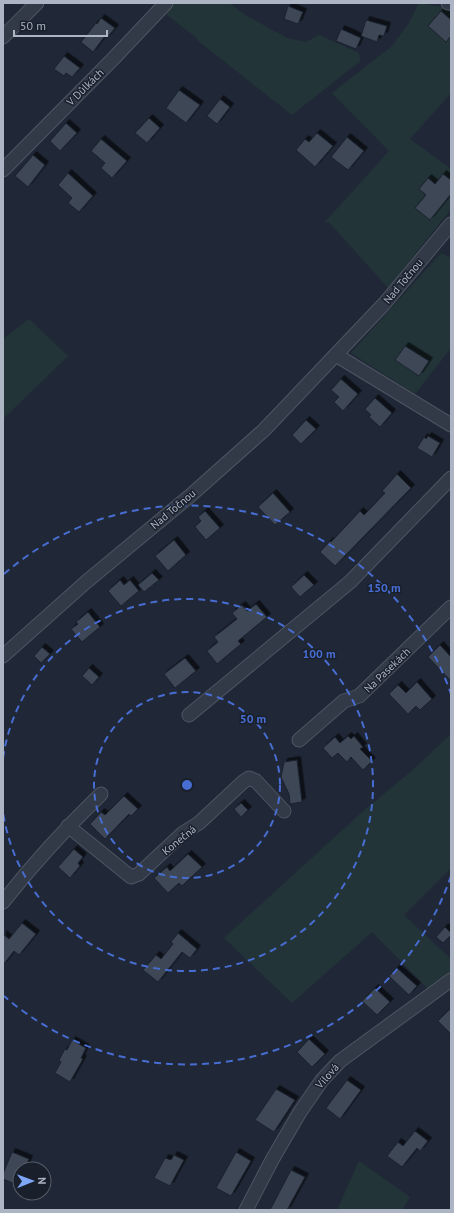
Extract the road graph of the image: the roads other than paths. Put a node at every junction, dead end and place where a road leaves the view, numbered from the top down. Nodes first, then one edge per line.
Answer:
1 (37, 3) edge
2 (166, 3) edge
3 (3, 37) edge
4 (3, 170) edge
5 (451, 224) edge
6 (336, 355) junction
7 (451, 425) edge
8 (451, 478) edge
9 (451, 608) edge
10 (3, 656) edge
11 (189, 715) dead end
12 (299, 740) dead end
13 (101, 794) dead end
14 (284, 811) dead end
15 (68, 826) junction
16 (3, 902) edge
17 (451, 980) edge
18 (246, 1210) edge

1 - 3 street
2 - 4 street, V Důlkách
5 - 6 street, Nad Točnou
6 - 7 street
6 - 10 street, Nad Točnou
8 - 11 street
9 - 12 street, Na Pasekách
13 - 15 street
14 - 15 street, Konečná
15 - 16 street
17 - 18 street, Vilová

